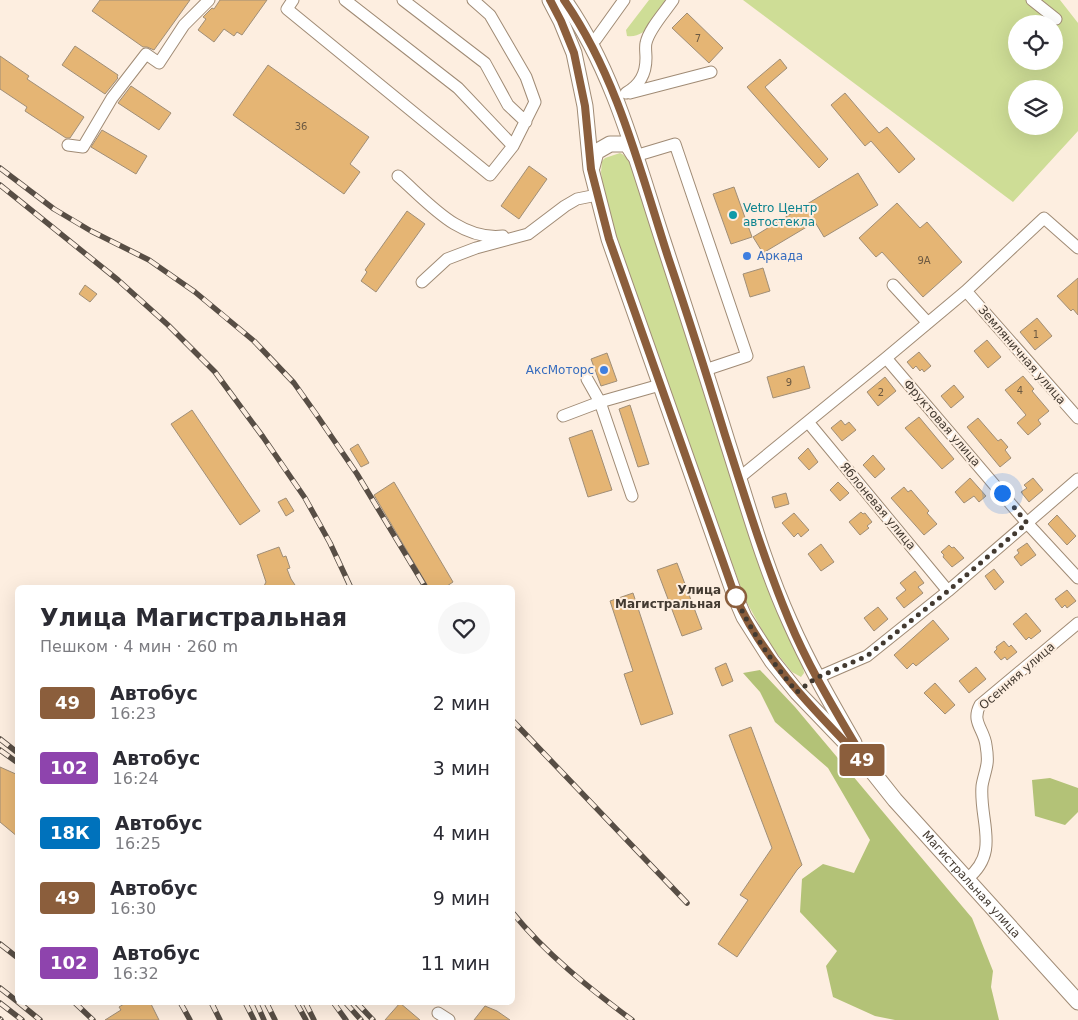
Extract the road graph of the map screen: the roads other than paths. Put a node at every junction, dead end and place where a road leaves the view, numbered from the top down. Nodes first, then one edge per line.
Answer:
1 (209, 0) edge
2 (293, 0) edge
3 (345, 0) edge
4 (403, 0) edge
5 (473, 0) edge
6 (550, 0) edge
7 (564, 0) edge
8 (624, 0) edge
9 (673, 0) edge
10 (1032, 0) edge
11 (1050, 15) edge
12 (590, 43) junction
13 (574, 53) junction
14 (711, 72) dead end
15 (621, 96) junction
16 (526, 122) junction
17 (68, 146) dead end
18 (513, 146) junction
19 (635, 156) junction
20 (591, 169) junction
21 (398, 176) dead end
22 (597, 195) junction
23 (528, 234) junction
24 (1078, 248) edge
25 (422, 282) dead end
26 (893, 285) dead end
27 (966, 291) junction
28 (928, 323) junction
29 (886, 358) junction
30 (705, 370) junction
31 (587, 379) dead end
32 (660, 385) junction
33 (600, 402) junction
34 (563, 416) dead end
35 (1078, 418) edge
36 (808, 422) junction
37 (739, 478) junction
38 (1078, 479) edge
39 (632, 496) dead end
40 (1027, 523) junction
41 (1078, 578) edge
42 (948, 591) junction
43 (1078, 623) edge
44 (816, 678) junction
45 (797, 692) junction
46 (868, 766) junction
47 (967, 880) junction
48 (1078, 1002) edge
49 (438, 1014) dead end
50 (449, 1020) edge

1 - 17 street
2 - 18 street
3 - 18 street
4 - 16 street
5 - 16 street
6 - 13 main road, Магистральная улица
7 - 12 main road, Магистральная улица
8 - 12 street
9 - 15 street
10 - 11 street
12 - 13 main road
12 - 15 main road, Магистральная улица
13 - 20 main road, Магистральная улица
14 - 15 street
15 - 19 main road, Магистральная улица
16 - 18 street
19 - 20 main road
19 - 30 main road, Магистральная улица
19 - 30 street
20 - 22 main road, Магистральная улица
21 - 23 street
22 - 23 street
22 - 32 main road, Магистральная улица
23 - 25 street
24 - 27 street
26 - 28 street
27 - 28 street
27 - 35 street, Земляничная улица
28 - 29 street
29 - 36 street
29 - 40 street, Фруктовая улица
30 - 37 main road, Магистральная улица
31 - 33 street
32 - 33 street
32 - 45 main road, Магистральная улица
33 - 34 street
33 - 39 street
36 - 37 street
36 - 42 street, Яблоневая улица
37 - 44 main road, Магистральная улица
38 - 40 street
40 - 41 street, Фруктовая улица
40 - 42 street
42 - 44 street
43 - 47 street, Осенняя улица
44 - 45 main road
44 - 46 main road, Магистральная улица
45 - 46 main road, Магистральная улица
46 - 47 main road, Магистральная улица
47 - 48 main road, Магистральная улица
49 - 50 street

